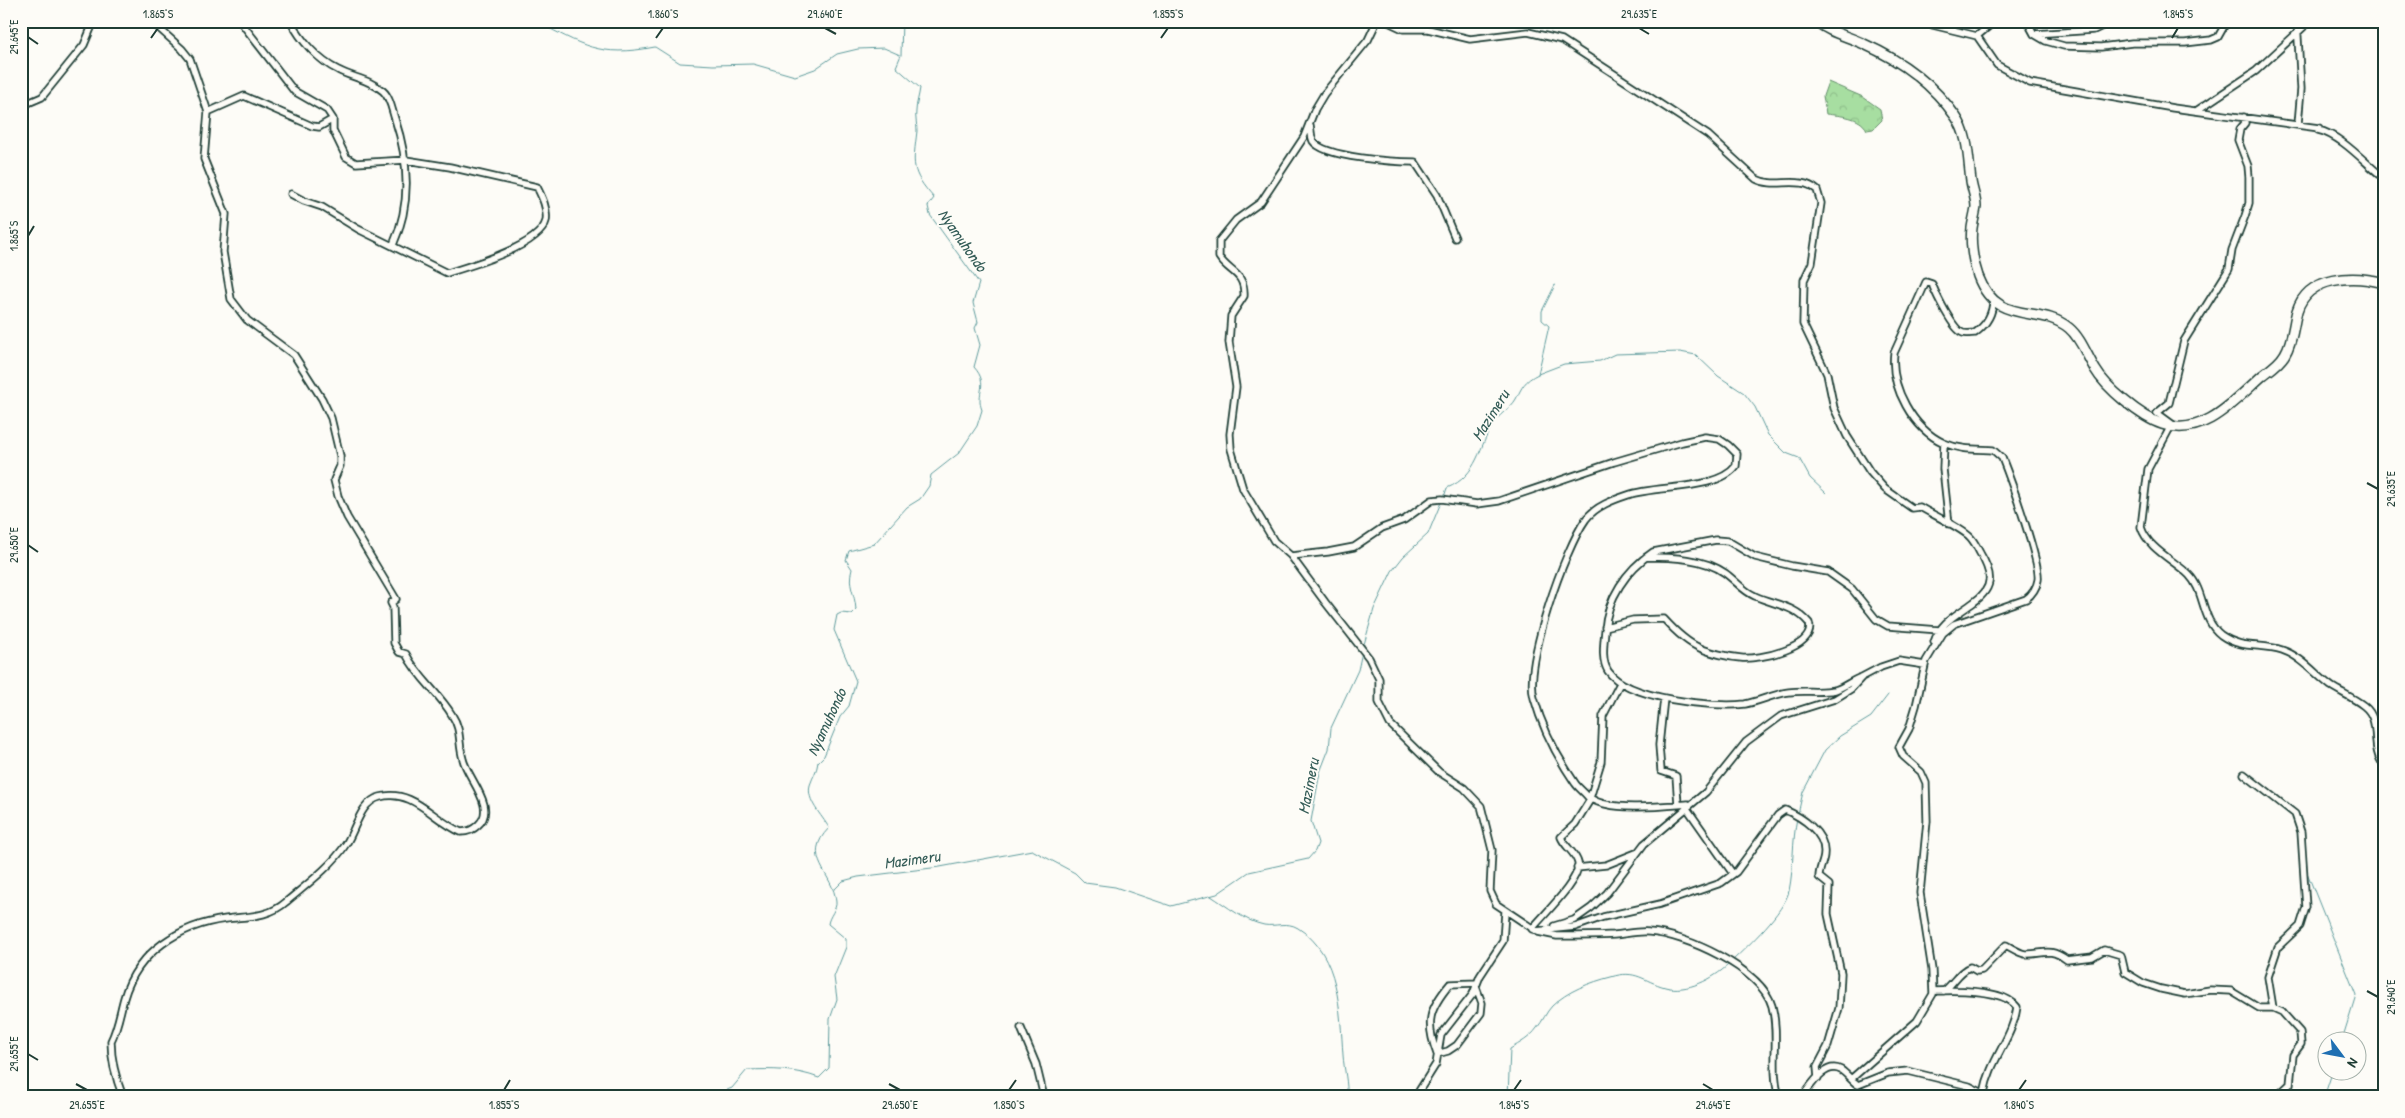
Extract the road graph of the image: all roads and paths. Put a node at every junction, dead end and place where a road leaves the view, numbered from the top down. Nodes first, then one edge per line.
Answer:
1 (94, 21) edge
2 (151, 21) edge
3 (240, 21) edge
4 (291, 21) edge
5 (1378, 21) edge
6 (1386, 21) edge
7 (1816, 21) edge
8 (1916, 21) edge
9 (1995, 21) edge
10 (2026, 21) edge
11 (2112, 21) edge
12 (2227, 21) edge
13 (2297, 21) edge
14 (2310, 21) edge
15 (2298, 32) junction
16 (2034, 34) junction
17 (1977, 36) junction
18 (21, 106) edge
19 (2196, 111) junction
20 (208, 112) junction
21 (2244, 117) junction
22 (333, 119) junction
23 (1310, 123) junction
24 (2298, 124) junction
25 (406, 160) junction
26 (2384, 178) edge
27 (292, 194) dead end
28 (1456, 238) dead end
29 (393, 245) junction
30 (2384, 283) edge
31 (1993, 300) junction
32 (2171, 427) junction
33 (1944, 443) junction
34 (1949, 524) junction
35 (1291, 556) junction
36 (1646, 557) junction
37 (1605, 627) junction
38 (1939, 630) junction
39 (1933, 646) junction
40 (1925, 665) junction
41 (1862, 677) junction
42 (1620, 682) junction
43 (1664, 698) junction
44 (2384, 765) edge
45 (2244, 774) dead end
46 (1590, 798) junction
47 (1678, 804) junction
48 (1688, 805) junction
49 (1638, 852) junction
50 (1577, 868) junction
51 (1732, 874) junction
52 (1505, 912) junction
53 (1534, 930) junction
54 (1477, 985) junction
55 (1933, 991) junction
56 (1944, 991) junction
57 (2273, 1008) junction
58 (1021, 1028) dead end
59 (1437, 1054) junction
60 (1818, 1078) junction
61 (1851, 1079) junction
62 (1419, 1091) dead end
63 (1984, 1093) junction
64 (123, 1097) edge
65 (1044, 1097) edge
66 (1779, 1097) edge
67 (1802, 1097) edge
68 (1991, 1097) edge
69 (2276, 1097) edge

1 - 18 street
2 - 20 street
3 - 22 street
4 - 25 street
5 - 23 street
6 - 34 street
7 - 31 main road
8 - 17 street
9 - 17 street
10 - 16 street
11 - 16 street
12 - 16 street
13 - 15 street
14 - 15 street
15 - 19 street
15 - 24 street
17 - 19 street
19 - 21 street
20 - 22 street
20 - 64 street
21 - 24 street
21 - 32 street
22 - 25 street
23 - 28 street
23 - 35 street
24 - 26 street
25 - 29 street
25 - 29 street
27 - 29 street
30 - 32 main road
31 - 32 main road
31 - 33 street
32 - 44 street
33 - 34 street
33 - 39 street
34 - 38 street
35 - 46 street
35 - 52 street
36 - 37 street
36 - 37 street
36 - 38 street
37 - 42 street
38 - 39 street
39 - 40 street
40 - 41 street
40 - 55 street
41 - 43 street
41 - 48 street
42 - 43 street
42 - 46 street
43 - 47 street
45 - 57 street
46 - 47 street
46 - 50 street
47 - 48 street
48 - 49 street
48 - 51 street
49 - 50 street
49 - 53 street
50 - 53 street
51 - 53 street
51 - 60 street
52 - 53 street
52 - 54 street
53 - 66 street
54 - 59 street
54 - 59 street
54 - 59 street
55 - 56 street
55 - 61 street
56 - 57 street
56 - 63 street
57 - 69 street
58 - 65 street
59 - 62 street
60 - 61 street
60 - 67 street
61 - 63 street
63 - 68 street

